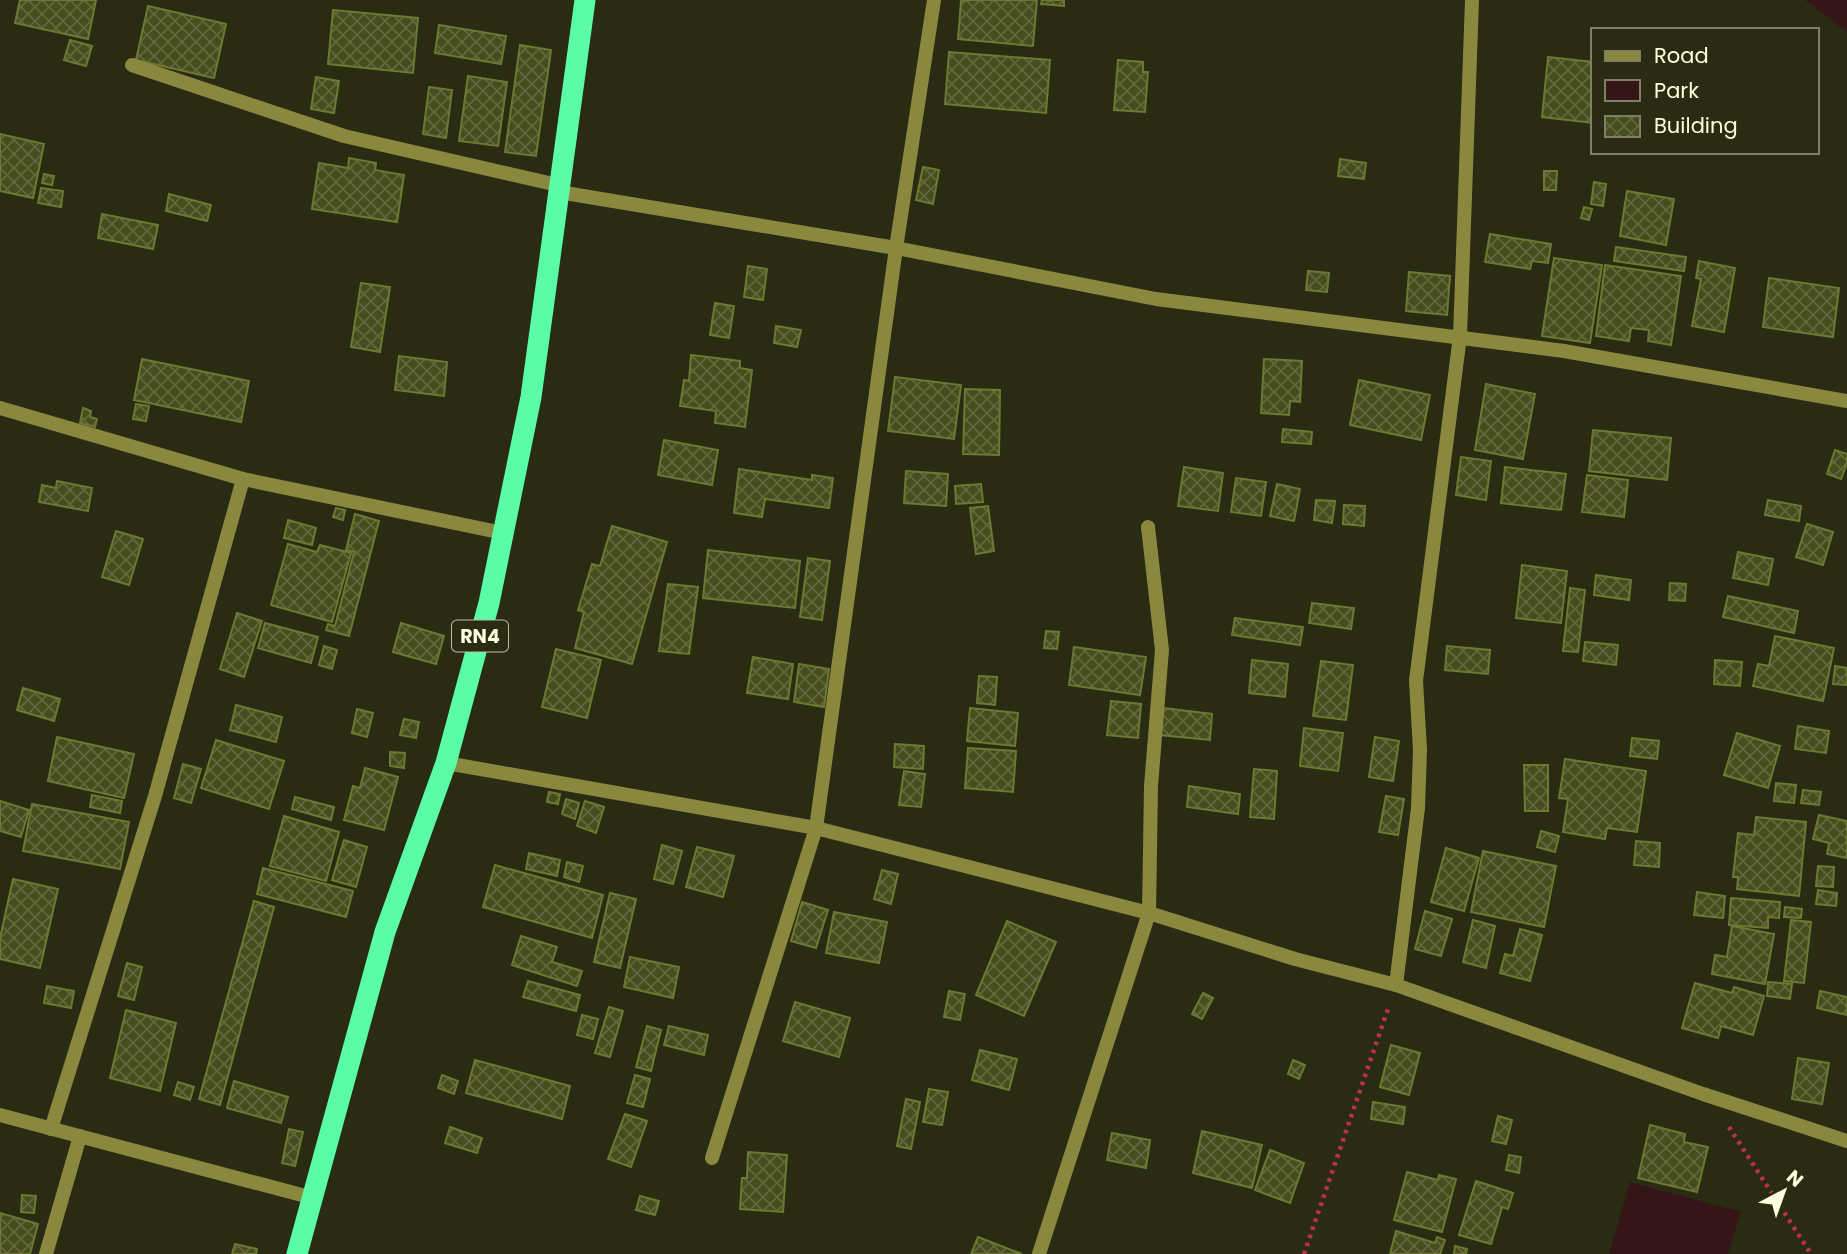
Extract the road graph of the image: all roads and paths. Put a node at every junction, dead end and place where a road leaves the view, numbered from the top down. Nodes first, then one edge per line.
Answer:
1 (585, 0) edge
2 (934, 0) edge
3 (1472, 0) edge
4 (132, 65) dead end
5 (560, 189) junction
6 (896, 248) junction
7 (1460, 337) junction
8 (1847, 401) edge
9 (0, 408) edge
10 (243, 479) junction
11 (1148, 527) dead end
12 (503, 533) junction
13 (446, 762) junction
14 (817, 828) junction
15 (1149, 913) junction
16 (1396, 985) junction
17 (1703, 1094) junction
18 (0, 1115) edge
19 (51, 1129) junction
20 (80, 1136) junction
21 (1847, 1141) edge
22 (712, 1158) dead end
23 (313, 1198) junction
24 (46, 1254) edge
25 (297, 1254) edge
26 (1039, 1254) edge
27 (1304, 1254) edge
28 (1811, 1254) edge

1 - 5 highway, RN4
2 - 6 street
3 - 7 street
4 - 5 street
5 - 6 street
5 - 12 highway, RN4
6 - 7 street
6 - 14 street
7 - 8 street
7 - 16 street
9 - 10 street
10 - 12 street
10 - 19 street
11 - 15 street
12 - 13 highway, RN4
13 - 14 street
13 - 23 highway, RN4
14 - 15 street
14 - 22 street
15 - 16 street
15 - 26 street
16 - 17 street
16 - 27 path
17 - 21 street
17 - 28 path
18 - 19 street
19 - 20 street
20 - 23 street
20 - 24 street
23 - 25 highway, RN4

